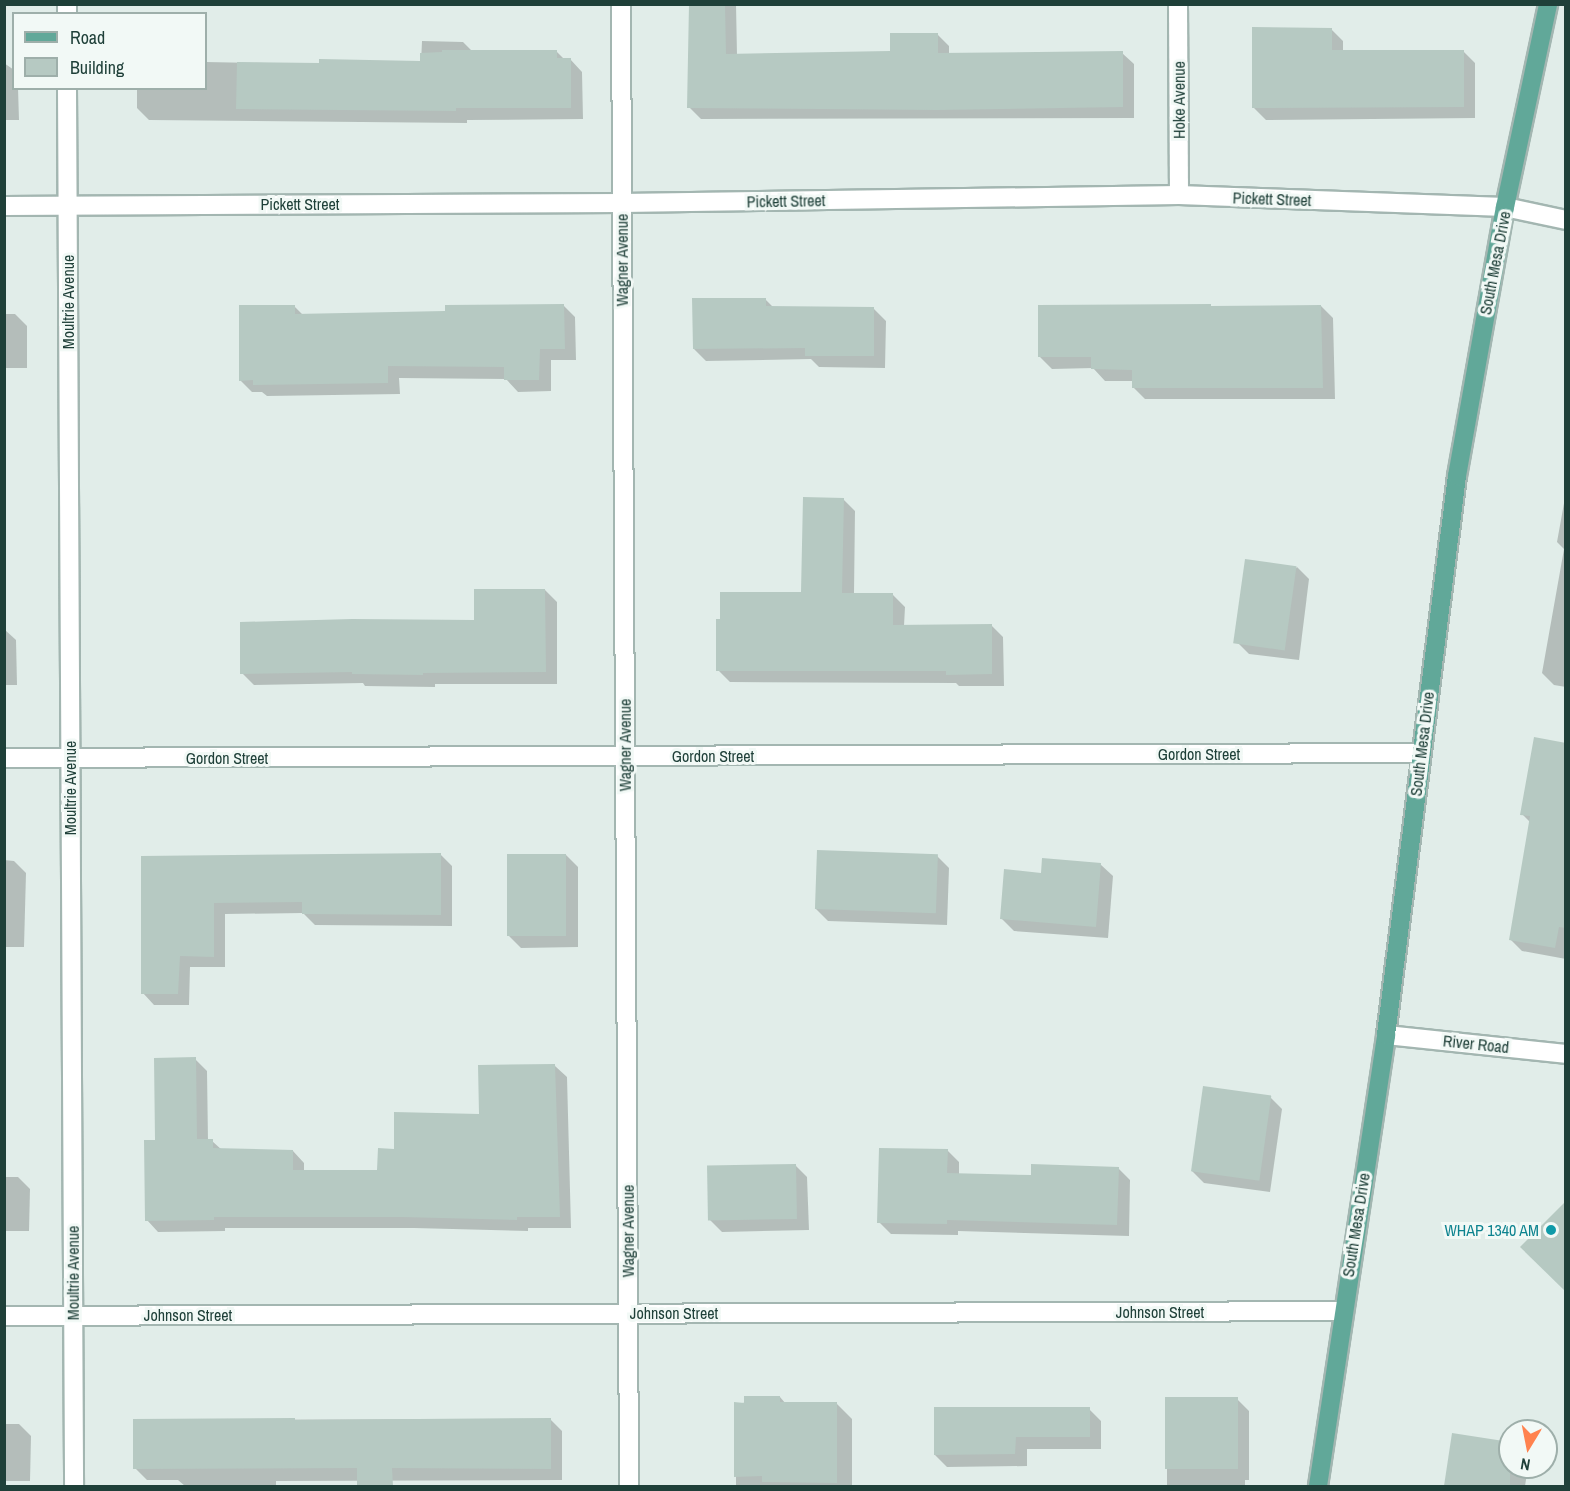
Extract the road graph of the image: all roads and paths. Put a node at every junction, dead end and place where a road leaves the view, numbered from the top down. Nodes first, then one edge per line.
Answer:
1 (621, 4) edge
2 (1178, 4) edge
3 (1548, 4) edge
4 (67, 90) edge
5 (1179, 195) junction
6 (622, 203) junction
7 (68, 205) junction
8 (4, 206) edge
9 (1505, 207) junction
10 (1566, 220) edge
11 (1421, 753) junction
12 (625, 757) junction
13 (4, 758) edge
14 (70, 758) junction
15 (1386, 1035) junction
16 (1566, 1053) edge
17 (1343, 1311) junction
18 (628, 1314) junction
19 (4, 1316) edge
20 (73, 1316) junction
21 (74, 1486) edge
22 (629, 1486) edge
23 (1318, 1486) edge

1 - 6 street, Wagner Avenue
2 - 5 street, Hoke Avenue
3 - 9 main road, South Mesa Drive
4 - 7 street, Moultrie Avenue
5 - 6 street, Pickett Street
5 - 9 street, Pickett Street
6 - 7 street, Pickett Street
6 - 12 street, Wagner Avenue
7 - 8 street, Pickett Street
7 - 14 street, Moultrie Avenue
9 - 10 street, Pickett Street
9 - 11 main road, South Mesa Drive
11 - 12 street, Gordon Street
11 - 15 main road, South Mesa Drive
12 - 14 street, Gordon Street
12 - 18 street, Wagner Avenue
13 - 14 street, Gordon Street
14 - 20 street, Moultrie Avenue
15 - 16 street, River Road
15 - 17 main road, South Mesa Drive
17 - 18 street, Johnson Street
17 - 23 main road, South Mesa Drive
18 - 20 street, Johnson Street
18 - 22 street, Wagner Avenue
19 - 20 street, Johnson Street
20 - 21 street, Moultrie Avenue

